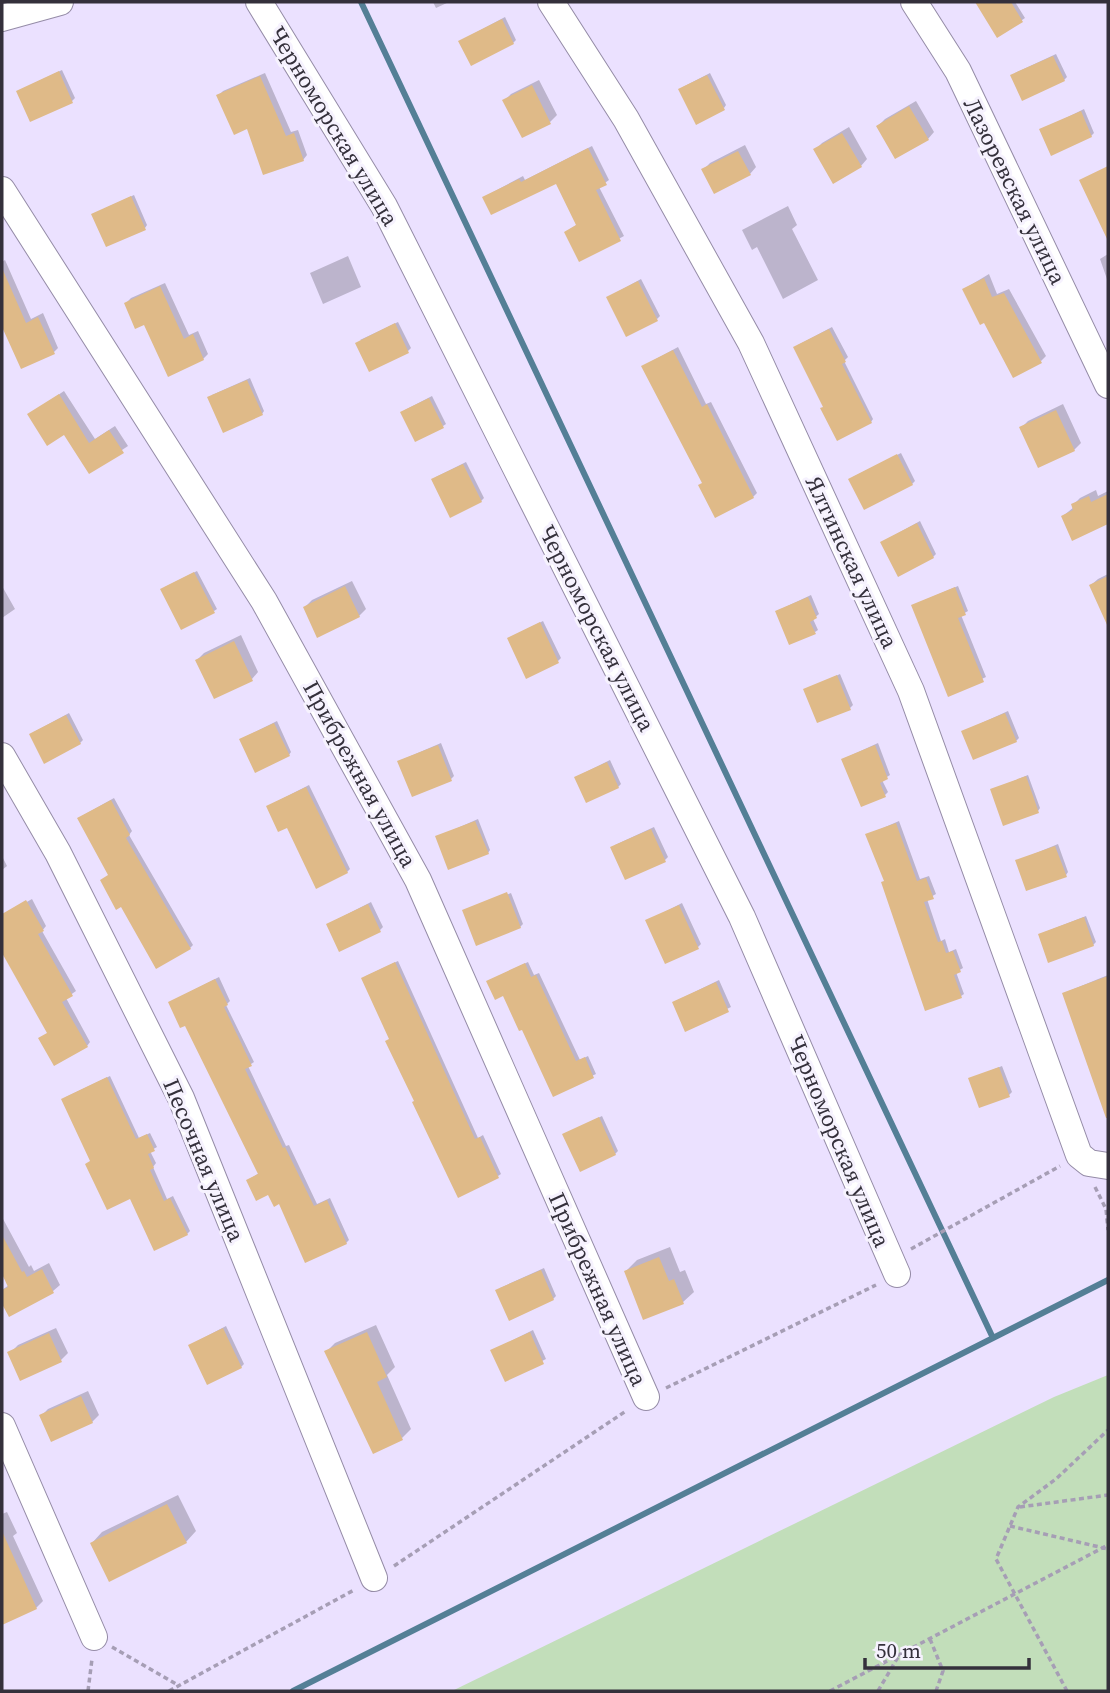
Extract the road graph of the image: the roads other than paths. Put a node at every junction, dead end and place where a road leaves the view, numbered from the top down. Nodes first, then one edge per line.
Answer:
1 (60, 2) edge
2 (259, 2) edge
3 (551, 2) edge
4 (914, 2) edge
5 (2, 18) edge
6 (2, 190) edge
7 (1108, 385) edge
8 (2, 756) edge
9 (1108, 1166) edge
10 (894, 1267) road end
11 (646, 1397) road end
12 (2, 1426) edge
13 (374, 1578) road end
14 (94, 1637) road end

1 - 5 street
2 - 10 street, Черноморская улица
3 - 9 street, Ялтинская улица
4 - 7 street, Лазоревская улица
6 - 11 street, Прибрежная улица
8 - 13 street, Песочная улица
12 - 14 street

